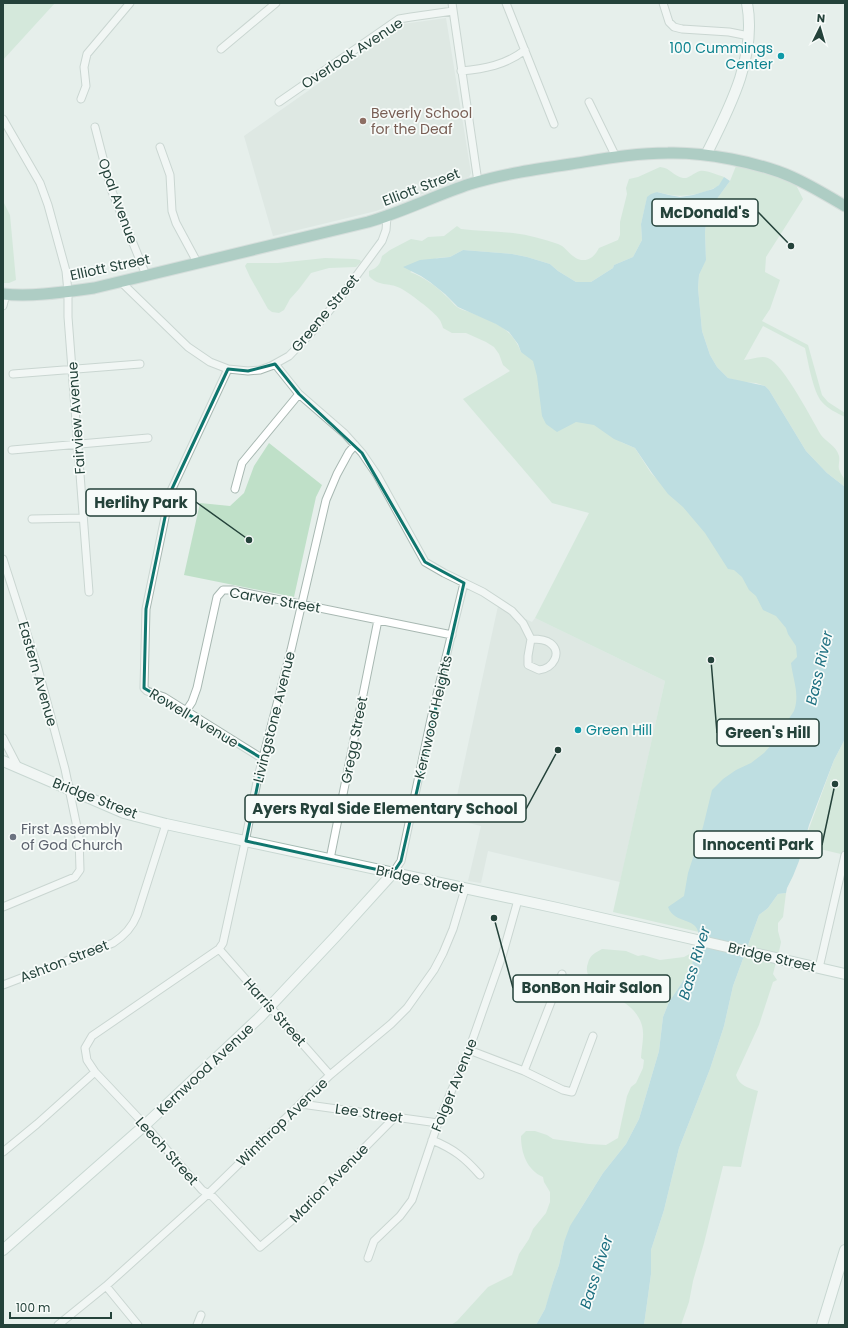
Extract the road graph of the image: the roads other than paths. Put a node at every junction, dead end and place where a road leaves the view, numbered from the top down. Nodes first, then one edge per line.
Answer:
1 (130, 3) edge
2 (276, 3) edge
3 (452, 3) edge
4 (506, 3) edge
5 (663, 3) edge
6 (748, 3) edge
7 (453, 11) junction
8 (749, 36) junction
9 (220, 48) dead end
10 (525, 50) junction
11 (461, 71) junction
12 (81, 99) dead end
13 (279, 102) dead end
14 (589, 102) dead end
15 (3, 119) edge
16 (554, 124) dead end
17 (95, 127) dead end
18 (160, 147) dead end
19 (706, 155) junction
20 (616, 157) junction
21 (478, 182) junction
22 (845, 206) edge
23 (387, 217) junction
24 (197, 262) junction
25 (146, 274) junction
26 (120, 281) junction
27 (68, 292) junction
28 (5, 294) edge
29 (3, 306) edge
30 (140, 364) dead end
31 (275, 364) junction
32 (72, 369) junction
33 (228, 369) junction
34 (13, 374) dead end
35 (299, 394) junction
36 (148, 438) dead end
37 (78, 444) junction
38 (355, 445) junction
39 (12, 450) dead end
40 (235, 489) dead end
41 (84, 518) junction
42 (32, 519) dead end
43 (3, 559) edge
44 (464, 583) junction
45 (89, 592) dead end
46 (302, 604) junction
47 (378, 620) junction
48 (452, 635) junction
49 (531, 639) junction
50 (186, 711) junction
51 (3, 738) edge
52 (263, 759) junction
53 (3, 761) edge
54 (18, 767) junction
55 (69, 789) junction
56 (166, 824) junction
57 (246, 841) junction
58 (845, 855) edge
59 (330, 859) junction
60 (393, 873) junction
61 (465, 889) junction
62 (518, 900) junction
63 (3, 907) edge
64 (219, 949) junction
65 (819, 968) junction
66 (562, 974) dead end
67 (845, 974) edge
68 (3, 985) edge
69 (270, 1006) junction
70 (593, 1036) dead end
71 (468, 1050) junction
72 (524, 1071) junction
73 (95, 1072) junction
74 (330, 1075) junction
75 (301, 1104) junction
76 (395, 1117) junction
77 (438, 1123) junction
78 (145, 1125) junction
79 (432, 1140) junction
80 (3, 1152) edge
81 (480, 1175) dead end
82 (208, 1194) junction
83 (260, 1247) joint
84 (3, 1250) edge
85 (845, 1250) edge
86 (368, 1258) dead end
87 (106, 1286) junction
88 (201, 1315) dead end
89 (825, 1324) edge
90 (58, 1325) edge
91 (138, 1325) edge
92 (197, 1325) edge

1 - 12 street
2 - 9 street
3 - 7 street
4 - 10 street
5 - 8 street
6 - 8 main road
7 - 11 street
7 - 13 street, Overlook Avenue
8 - 19 main road
10 - 11 street
10 - 16 street
11 - 21 street
14 - 20 street
15 - 27 street, Fairview Avenue
17 - 25 street, Opal Avenue
18 - 24 street
19 - 20 main road, Elliott Street
19 - 22 main road, Elliott Street
20 - 21 main road, Elliott Street
21 - 23 main road, Elliott Street
23 - 24 main road, Elliott Street
23 - 31 street, Greene Street
24 - 25 main road, Elliott Street
25 - 26 main road, Elliott Street
26 - 27 main road, Elliott Street
26 - 33 street, Greene Street
27 - 28 main road, Elliott Street
27 - 32 street, Fairview Avenue
28 - 29 street
30 - 32 street
31 - 33 street, Greene Street
31 - 35 street
32 - 34 street
32 - 37 street, Fairview Avenue
33 - 50 street, Rowell Avenue
35 - 38 street
35 - 40 street
36 - 37 street
37 - 39 street
37 - 41 street, Fairview Avenue
38 - 44 street
38 - 46 street, Livingstone Avenue
41 - 42 street
41 - 45 street, Fairview Avenue
43 - 55 street, Eastern Avenue
44 - 48 street, Kernwood Heights
44 - 49 street
46 - 47 street, Carver Street
46 - 50 street, Carver Street
46 - 52 street, Livingstone Avenue
47 - 48 street, Carver Street
47 - 59 street, Gregg Street
48 - 60 street, Kernwood Heights
49 - 49 street
50 - 52 street, Rowell Avenue
51 - 54 street
52 - 57 street, Livingstone Avenue
53 - 54 main road, Bridge Street
54 - 55 main road, Bridge Street
55 - 56 main road, Bridge Street
55 - 63 street, Eastern Avenue
56 - 57 main road, Bridge Street
56 - 68 street, Ashton Street
57 - 59 main road, Bridge Street
57 - 64 street, Livingstone Avenue
58 - 65 street
59 - 60 main road, Bridge Street
60 - 61 main road, Bridge Street
60 - 69 main road, Kernwood Avenue
61 - 62 main road, Bridge Street
61 - 74 street, Winthrop Avenue
62 - 65 main road, Bridge Street
62 - 71 street, Folger Avenue
64 - 69 street, Harris Street
64 - 73 street, Leech Street
65 - 67 main road, Bridge Street
66 - 72 street
69 - 74 street, Harris Street
69 - 78 main road, Kernwood Avenue
70 - 72 street
71 - 72 street
71 - 77 street, Folger Avenue
73 - 78 street, Leech Street
73 - 80 street
74 - 75 street, Winthrop Avenue
75 - 76 street, Lee Street
75 - 82 street, Winthrop Avenue
76 - 77 street, Lee Street
76 - 83 street, Marion Avenue
77 - 79 street, Folger Avenue
78 - 82 street, Leech Street
78 - 84 main road, Kernwood Avenue
79 - 81 street
79 - 86 street, Folger Avenue
82 - 83 street, Leech Street
82 - 87 street, Winthrop Avenue
85 - 89 main road
87 - 90 street, Winthrop Avenue
87 - 91 street
88 - 92 street

